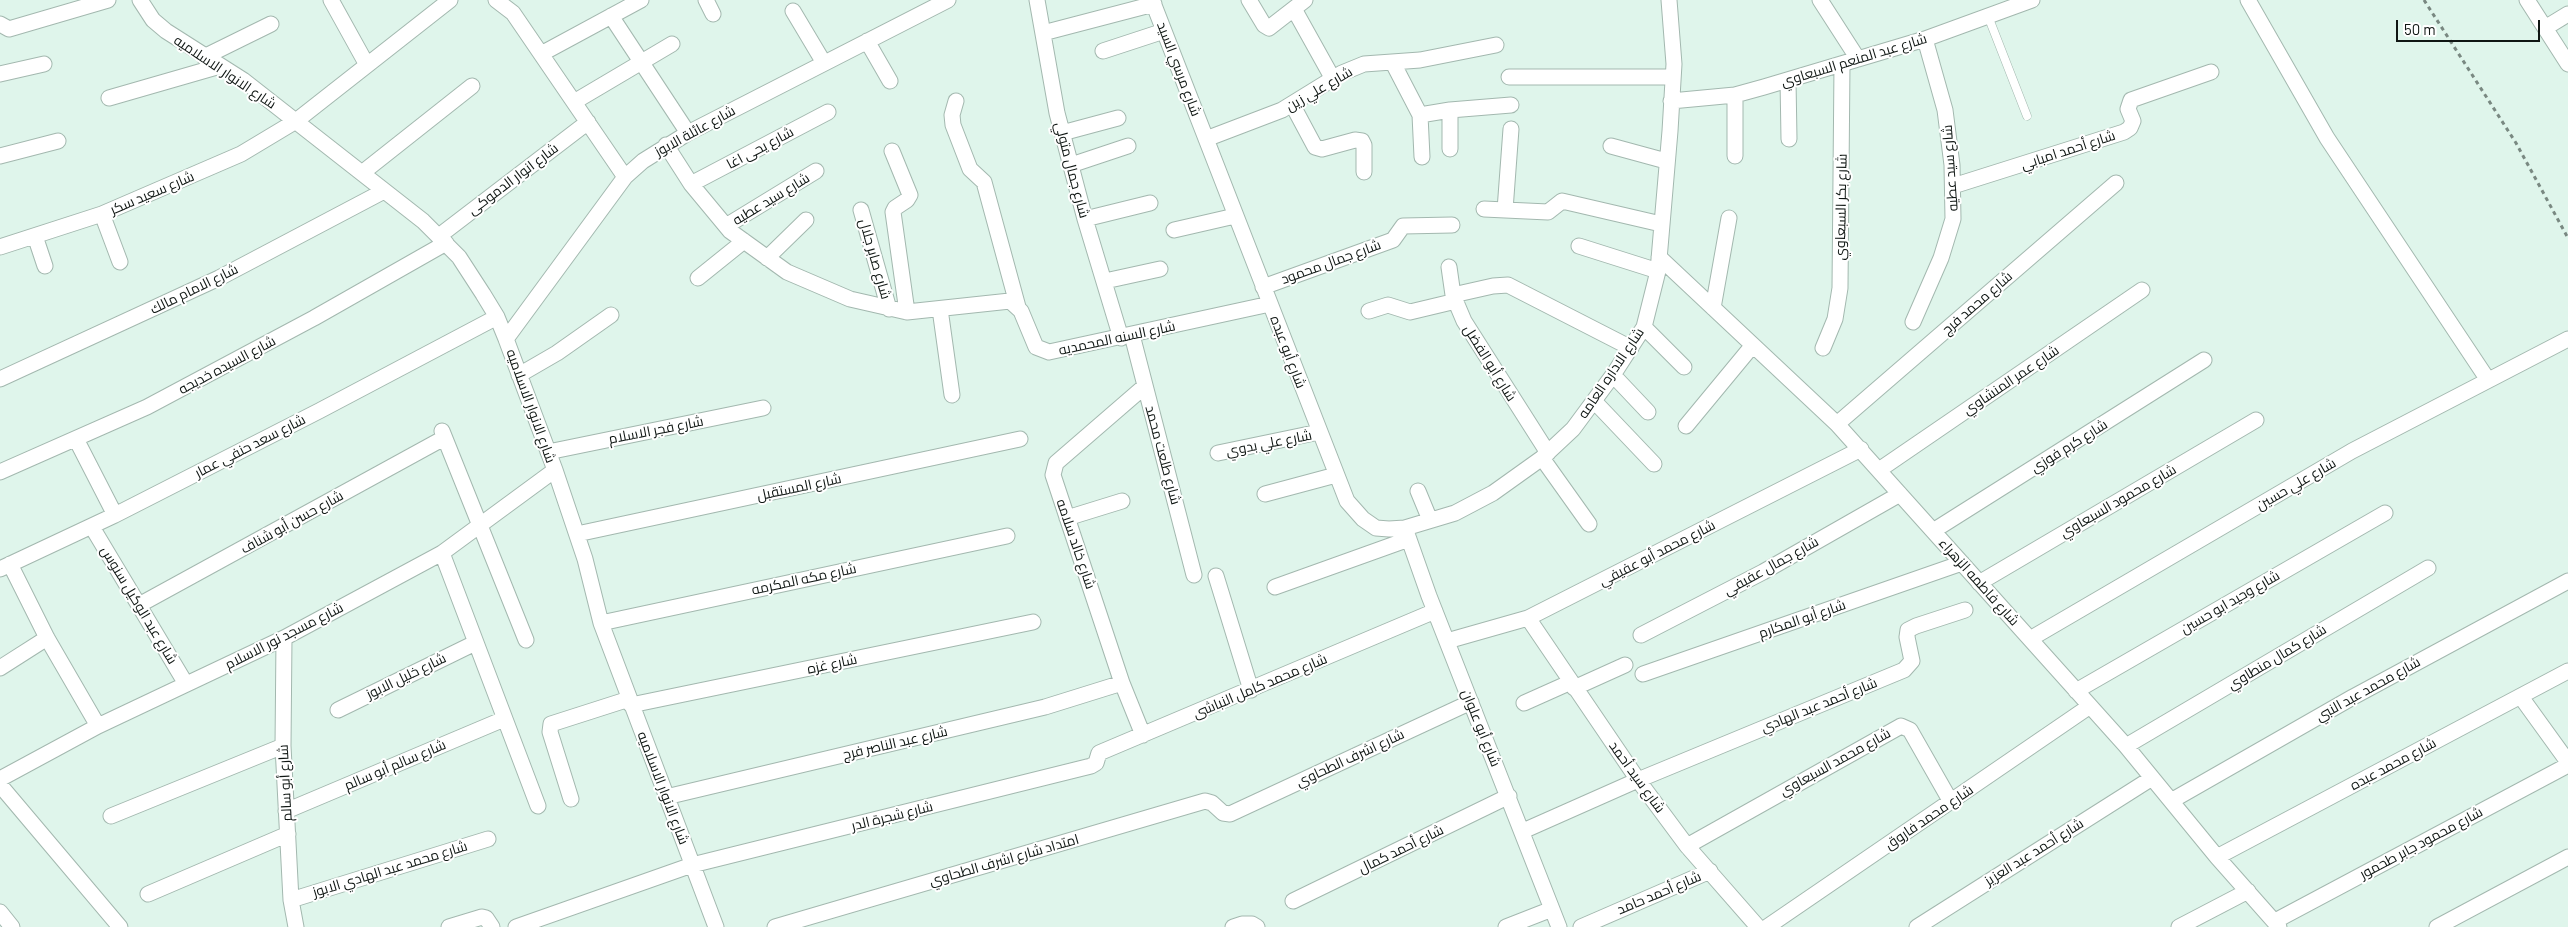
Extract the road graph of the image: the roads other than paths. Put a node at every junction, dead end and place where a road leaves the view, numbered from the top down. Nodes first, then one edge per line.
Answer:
1 (108, 0) edge
2 (140, 0) edge
3 (154, 0) edge
4 (331, 0) edge
5 (450, 0) edge
6 (496, 0) edge
7 (640, 0) edge
8 (706, 0) edge
9 (948, 0) edge
10 (1037, 0) edge
11 (1249, 0) edge
12 (1669, 0) edge
13 (1820, 0) edge
14 (2032, 0) edge
15 (2248, 0) edge
16 (2527, 0) edge
17 (1153, 2) edge
18 (1299, 4) edge
19 (793, 11) dead end
20 (713, 14) dead end
21 (2568, 14) edge
22 (612, 16) junction
23 (1988, 16) junction
24 (154, 20) junction
25 (0, 24) edge
26 (271, 24) dead end
27 (2545, 28) junction
28 (1164, 31) junction
29 (1043, 33) junction
30 (1925, 39) junction
31 (867, 41) junction
32 (672, 44) dead end
33 (1496, 45) dead end
34 (1103, 52) dead end
35 (541, 54) junction
36 (204, 57) junction
37 (1858, 59) junction
38 (641, 62) junction
39 (824, 63) junction
40 (1393, 63) junction
41 (44, 64) dead end
42 (1842, 64) junction
43 (2568, 64) edge
44 (368, 65) junction
45 (220, 66) junction
46 (2210, 72) dead end
47 (0, 74) edge
48 (1509, 77) dead end
49 (1673, 77) junction
50 (1333, 79) junction
51 (1788, 80) junction
52 (890, 81) dead end
53 (472, 86) dead end
54 (1735, 95) junction
55 (108, 98) dead end
56 (956, 101) dead end
57 (1672, 101) junction
58 (574, 102) junction
59 (1292, 104) junction
60 (1511, 105) dead end
61 (1450, 110) junction
62 (828, 112) dead end
63 (1420, 115) junction
64 (2027, 116) dead end
65 (1118, 118) dead end
66 (296, 121) junction
67 (588, 122) junction
68 (1511, 129) dead end
69 (688, 133) junction
70 (1062, 133) junction
71 (1206, 139) junction
72 (1789, 139) dead end
73 (58, 141) dead end
74 (666, 145) junction
75 (1128, 146) dead end
76 (1611, 146) dead end
77 (1450, 150) dead end
78 (892, 151) dead end
79 (0, 156) edge
80 (1422, 156) dead end
81 (1735, 156) dead end
82 (1666, 161) junction
83 (1071, 165) junction
84 (816, 171) dead end
85 (1364, 172) dead end
86 (362, 174) junction
87 (625, 177) junction
88 (2116, 183) dead end
89 (691, 184) junction
90 (1953, 186) junction
91 (384, 191) junction
92 (1150, 202) dead end
93 (1484, 209) dead end
94 (861, 210) dead end
95 (1505, 210) junction
96 (102, 214) junction
97 (1235, 216) junction
98 (1729, 218) dead end
99 (1085, 219) junction
100 (806, 220) dead end
101 (1661, 224) junction
102 (726, 226) junction
103 (1452, 226) dead end
104 (1174, 230) dead end
105 (35, 236) junction
106 (443, 239) junction
107 (744, 240) junction
108 (1579, 246) dead end
109 (0, 247) edge
110 (767, 258) junction
111 (120, 262) dead end
112 (1659, 264) junction
113 (45, 266) dead end
114 (1449, 267) dead end
115 (1160, 269) dead end
116 (698, 278) dead end
117 (1105, 281) junction
118 (1263, 288) junction
119 (2142, 290) dead end
120 (1454, 298) junction
121 (1270, 304) junction
122 (1018, 307) junction
123 (889, 308) junction
124 (1713, 308) junction
125 (940, 309) junction
126 (1370, 311) dead end
127 (906, 312) junction
128 (611, 315) dead end
129 (497, 317) junction
130 (1913, 322) dead end
131 (1644, 327) junction
132 (1126, 337) junction
133 (506, 339) junction
134 (2568, 339) edge
135 (1753, 345) junction
136 (1631, 348) junction
137 (1823, 348) dead end
138 (2204, 360) dead end
139 (1684, 367) dead end
140 (519, 375) junction
141 (1613, 375) junction
142 (0, 379) edge
143 (2488, 380) junction
144 (1145, 386) junction
145 (952, 395) dead end
146 (1594, 401) junction
147 (763, 408) dead end
148 (1648, 412) dead end
149 (2256, 420) dead end
150 (1838, 424) junction
151 (1686, 426) dead end
152 (1319, 432) junction
153 (76, 440) junction
154 (1020, 440) dead end
155 (1861, 449) junction
156 (548, 452) junction
157 (1218, 453) dead end
158 (1545, 455) junction
159 (1654, 464) dead end
160 (554, 470) junction
161 (1879, 470) junction
162 (0, 472) edge
163 (1336, 475) junction
164 (1418, 491) dead end
165 (1265, 494) dead end
166 (1900, 494) junction
167 (1122, 501) dead end
168 (2385, 513) dead end
169 (115, 515) junction
170 (1067, 518) junction
171 (1430, 520) junction
172 (1589, 524) dead end
173 (480, 525) junction
174 (92, 527) junction
175 (1933, 531) junction
176 (577, 534) junction
177 (1407, 534) junction
178 (1007, 536) dead end
179 (442, 553) junction
180 (1962, 563) junction
181 (5, 566) edge
182 (2428, 568) dead end
183 (1194, 575) dead end
184 (1216, 576) dead end
185 (2568, 581) edge
186 (1979, 582) junction
187 (1275, 587) dead end
188 (139, 605) junction
189 (1965, 610) dead end
190 (1435, 611) junction
191 (1528, 618) junction
192 (1033, 622) dead end
193 (601, 623) junction
194 (1641, 635) dead end
195 (48, 638) junction
196 (284, 638) junction
197 (2030, 639) junction
198 (526, 640) dead end
199 (1447, 641) junction
200 (475, 643) junction
201 (1625, 665) dead end
202 (0, 668) edge
203 (2568, 671) edge
204 (1643, 674) dead end
205 (1122, 683) junction
206 (186, 684) junction
207 (1573, 685) junction
208 (1251, 690) junction
209 (2076, 691) junction
210 (2521, 696) junction
211 (630, 702) junction
212 (1471, 702) junction
213 (1524, 703) dead end
214 (2090, 706) junction
215 (338, 710) dead end
216 (504, 719) junction
217 (98, 726) junction
218 (1143, 734) junction
219 (282, 746) junction
220 (2126, 746) junction
221 (2568, 763) edge
222 (1091, 766) joint
223 (2152, 778) junction
224 (0, 779) edge
225 (1638, 780) junction
226 (0, 785) edge
227 (1509, 796) junction
228 (666, 797) junction
229 (572, 799) dead end
230 (2171, 801) junction
231 (1951, 802) junction
232 (538, 806) dead end
233 (286, 811) junction
234 (1230, 814) joint
235 (111, 816) dead end
236 (1523, 831) junction
237 (288, 834) junction
238 (488, 839) dead end
239 (1687, 846) junction
240 (2218, 857) junction
241 (2568, 857) edge
242 (692, 865) junction
243 (1710, 872) junction
244 (2248, 891) junction
245 (148, 894) dead end
246 (291, 900) junction
247 (1293, 901) dead end
248 (1552, 910) junction
249 (2277, 924) edge
250 (120, 927) edge
251 (296, 927) edge
252 (449, 927) edge
253 (492, 927) edge
254 (516, 927) edge
255 (716, 927) edge
256 (775, 927) edge
257 (1506, 927) edge
258 (1559, 927) edge
259 (1581, 927) edge
260 (1758, 927) edge
261 (1767, 927) edge
262 (1917, 927) edge
263 (2179, 927) edge
264 (2437, 927) edge

1 - 25 street
2 - 24 street, شارع الانوار الاسلاميه
3 - 24 street
4 - 44 street
5 - 44 street, شارع سعيد سكر
6 - 35 street
7 - 22 street
8 - 20 street
9 - 31 street, شارع عائلة الابوز
10 - 29 street, شارع جمال متولي
11 - 18 street
12 - 49 street, شارع الاداره العامه
13 - 37 street
14 - 23 street, شارع عبد المنعم السبعاوي
15 - 143 street
16 - 27 street
17 - 28 street, شارع مرسي السيد
17 - 29 street
18 - 50 street
19 - 39 street
21 - 27 street
22 - 35 street
22 - 38 street
23 - 30 street, شارع عبد المنعم السبعاوي
23 - 64 lane
24 - 36 street, شارع الانوار الاسلاميه
26 - 36 street
27 - 43 street
28 - 34 street
28 - 71 street, شارع مرسي السيد
29 - 70 street, شارع جمال متولي
30 - 37 street, شارع عبد المنعم السبعاوي
30 - 90 street, شارع سيد عطيه
31 - 39 street, شارع عائلة الابوز
31 - 52 street
32 - 38 street
33 - 40 street, شارع علي زين
35 - 58 street
36 - 45 street, شارع الانوار الاسلاميه
37 - 42 street, شارع عبد المنعم السبعاوي
38 - 58 street
38 - 69 street
39 - 69 street, شارع عائلة الابوز
40 - 50 street, شارع علي زين
40 - 63 street
41 - 47 street
42 - 51 street, شارع عبد المنعم السبعاوي
42 - 137 street, شارع بكر السبعاوي
44 - 66 street, شارع سعيد سكر
45 - 55 street
45 - 66 street, شارع الانوار الاسلاميه
46 - 90 street, شارع أحمد امبابي
48 - 49 street
49 - 57 street, شارع الاداره العامه
50 - 59 street, شارع علي زين
51 - 54 street, شارع عبد المنعم السبعاوي
51 - 72 street
53 - 86 street
54 - 57 street, شارع عبد المنعم السبعاوي
54 - 81 street
56 - 122 street
57 - 82 street, شارع الاداره العامه
58 - 67 street
59 - 71 street, شارع علي زين
59 - 85 street
60 - 61 street
61 - 63 street
61 - 77 street
62 - 89 street, شارع يحى اغا
63 - 80 street
65 - 70 street
66 - 86 street, شارع الانوار الاسلاميه
66 - 96 street, شارع سعيد سكر
67 - 87 street
67 - 106 street, شارع انوار الدموكى
68 - 95 street
69 - 74 street, شارع عائلة الابوز
70 - 83 street, شارع جمال متولي
71 - 97 street, شارع أبو عبده
73 - 79 street
74 - 87 street, شارع عائلة الابوز
74 - 89 street
75 - 83 street
76 - 82 street
78 - 127 street
82 - 101 street, شارع الاداره العامه
83 - 99 street, شارع جمال متولي
84 - 102 street, شارع سيد عطيه
86 - 91 street, شارع الانوار الاسلاميه
87 - 133 street, شارع عائلة الابوز
88 - 150 street, شارع محمد فرج
89 - 102 street
90 - 130 street, شارع سيد عطيه
91 - 106 street, شارع الانوار الاسلاميه
91 - 142 street, شارع الامام مالك
92 - 99 street
93 - 95 street
94 - 123 street, شارع صابر جلال
95 - 101 street
96 - 105 street, شارع سعيد سكر
96 - 111 street
97 - 104 street
97 - 118 street, شارع أبو عبده
98 - 124 street
99 - 117 street, شارع جمال متولي
100 - 110 street
101 - 112 street, شارع الاداره العامه
102 - 107 street
103 - 118 street, شارع جمال محمود
105 - 109 street, شارع سعيد سكر
105 - 113 street
106 - 129 street, شارع الانوار الاسلاميه
106 - 153 street, شارع السيده خديجه
107 - 110 street
107 - 116 street
108 - 112 street
110 - 123 street
112 - 124 street, شارع فاطمه الزهراء
112 - 131 street, شارع الاداره العامه
114 - 120 street, شارع أبو الفضل
115 - 117 street
117 - 132 street, شارع جمال متولي
118 - 121 street, شارع أبو عبده
119 - 161 street, شارع عمر المنشاوي
120 - 126 street
120 - 136 street
120 - 158 street, شارع أبو الفضل
121 - 132 street, شارع السنه المحمديه
121 - 152 street, شارع أبو عبده
122 - 125 street
122 - 132 street, شارع السنه المحمديه
123 - 127 street
124 - 135 street, شارع فاطمه الزهراء
125 - 127 street
125 - 145 street
128 - 140 street
129 - 133 street, شارع الانوار الاسلاميه
129 - 169 street, شارع سعد حنفي عمار
131 - 136 street, شارع الاداره العامه
131 - 139 street
132 - 144 street, شارع طلعت محمد
133 - 140 street, شارع الانوار الاسلاميه
134 - 143 street, شارع علي حسين
135 - 150 street, شارع فاطمه الزهراء
135 - 151 street
136 - 141 street, شارع الاداره العامه
138 - 175 street, شارع كرم فوزي
140 - 156 street, شارع الانوار الاسلاميه
141 - 146 street, شارع الاداره العامه
141 - 148 street
143 - 197 street, شارع علي حسين
144 - 170 street, شارع خالد سلامه
144 - 183 street, شارع طلعت محمد
146 - 158 street, شارع الاداره العامه
146 - 159 street
147 - 156 street, شارع فجر الاسلام
149 - 186 street, شارع محمود السبعاوي
150 - 155 street, شارع فاطمه الزهراء
152 - 157 street, شارع علي بدوي
152 - 163 street, شارع أبو عبده
153 - 162 street, شارع السيده خديجه
153 - 169 street
154 - 176 street, شارع المستقبل
155 - 161 street, شارع فاطمه الزهراء
155 - 191 street, شارع محمد أبو عفيفي
156 - 160 street, شارع الانوار الاسلاميه
158 - 171 street, شارع الاداره العامه
158 - 172 street, شارع أبو الفضل
160 - 173 street, شارع مسجد نور الاسلام
160 - 176 street, شارع الانوار الاسلاميه
161 - 166 street, شارع فاطمه الزهراء
163 - 165 street
163 - 177 street, شارع أبو عبده
164 - 171 street
166 - 175 street, شارع فاطمه الزهراء
166 - 194 street, شارع جمال عفيفي
167 - 170 street
168 - 209 street, شارع وحيد ابو حسين
169 - 174 street, شارع سعد حنفي عمار
170 - 205 street, شارع خالد سلامه
171 - 177 street, شارع الاداره العامه
173 - 179 street, شارع مسجد نور الاسلام
173 - 188 street, شارع حسن أبو شناف
173 - 198 street
174 - 181 street, شارع سعد حنفي عمار
174 - 188 street, شارع عبد الوكيل سنوس
175 - 180 street, شارع فاطمه الزهراء
176 - 193 street, شارع الانوار الاسلاميه
177 - 187 street
177 - 190 street, شارع أبو علوان
178 - 193 street, شارع مكه المكرمه
179 - 196 street, شارع مسجد نور الاسلام
179 - 200 street
180 - 186 street, شارع فاطمه الزهراء
180 - 204 street, شارع أبو المكارم
181 - 195 street
182 - 220 street, شارع كمال منطاوي
184 - 208 street
185 - 230 street, شارع محمد عبد النبي
186 - 197 street, شارع فاطمه الزهراء
188 - 206 street, شارع عبد الوكيل سنوس
189 - 225 street, شارع أحمد عبد الهادي
190 - 199 street, شارع أبو علوان
190 - 208 street, شارع محمد كامل النباشى
191 - 199 street, شارع محمد أبو عفيفي
191 - 207 street, شارع سيد أحمد
192 - 211 street, شارع غزه
193 - 211 street, شارع الانوار الاسلاميه
195 - 202 street
195 - 217 street
196 - 206 street, شارع مسجد نور الاسلام
196 - 219 street, شارع أبو سالم
197 - 209 street, شارع فاطمه الزهراء
199 - 212 street, شارع أبو علوان
200 - 215 street, شارع خليل الابوز
200 - 216 street
201 - 207 street
203 - 210 street, شارع محمد عبده
205 - 218 street, شارع خالد سلامه
205 - 228 street, شارع عبد الناصر فرج
206 - 217 street, شارع مسجد نور الاسلام
207 - 213 street
207 - 225 street, شارع سيد أحمد
208 - 218 street, شارع محمد كامل النباشى
209 - 214 street, شارع فاطمه الزهراء
210 - 221 street
210 - 240 street, شارع محمد عبده
211 - 228 street, شارع الانوار الاسلاميه
211 - 229 street, شارع غزه
212 - 227 street, شارع أبو علوان
212 - 234 street, شارع اشرف الطحاوي
214 - 220 street, شارع فاطمه الزهراء
214 - 231 street, شارع محمد فاروق
216 - 232 street
216 - 233 street, شارع سالم أبو سالم
217 - 224 street, شارع مسجد نور الاسلام
218 - 222 street, شارع محمد كامل النباشى
219 - 233 street, شارع أبو سالم
219 - 235 street
220 - 223 street, شارع فاطمه الزهراء
221 - 249 street, شارع محمود جابر طحمور
222 - 242 street, شارع شجرة الدر
223 - 230 street, شارع فاطمه الزهراء
223 - 262 street, شارع أحمد عبد العزيز
225 - 236 street
225 - 239 street, شارع سيد أحمد
226 - 250 street
227 - 236 street, شارع أبو علوان
227 - 247 street, شارع أحمد كمال
228 - 242 street, شارع الانوار الاسلاميه
230 - 240 street, شارع فاطمه الزهراء
231 - 239 street, شارع محمد السبعاوي
231 - 261 street, شارع محمد فاروق
233 - 237 street, شارع أبو سالم
234 - 256 street, امتداد شارع اشرف الطحاوي
236 - 248 street, شارع أبو علوان
237 - 245 street
237 - 246 street, شارع أبو سالم
238 - 246 street, شارع محمد عبد الهادي الابوز
239 - 243 street, شارع سيد أحمد
240 - 244 street, شارع فاطمه الزهراء
241 - 264 street
242 - 254 street, شارع شجرة الدر
242 - 255 street, شارع الانوار الاسلاميه
243 - 259 street, شارع أحمد حامد
243 - 260 street, شارع سيد أحمد
244 - 249 street, شارع فاطمه الزهراء
244 - 263 street
246 - 251 street, شارع أبو سالم
248 - 257 street
248 - 258 street, شارع أبو علوان
252 - 253 street

